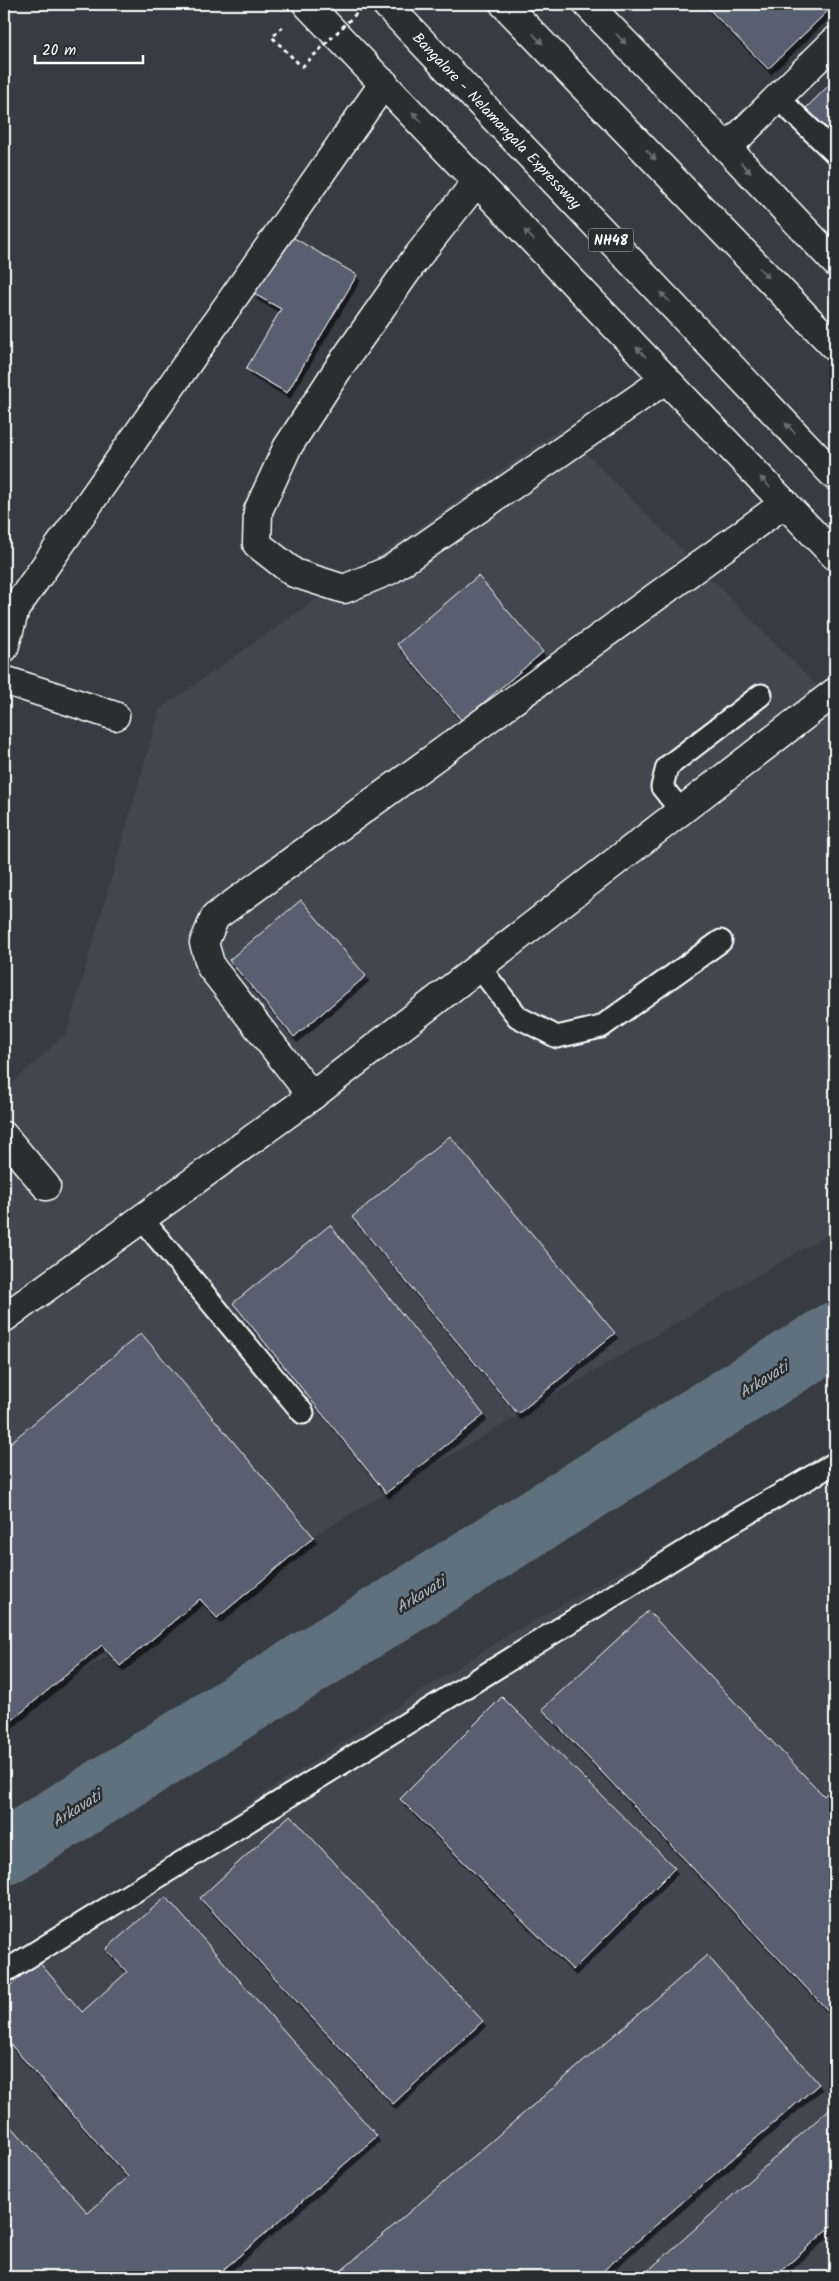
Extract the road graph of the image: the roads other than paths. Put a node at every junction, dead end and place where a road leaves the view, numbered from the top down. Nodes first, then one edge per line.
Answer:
1 (307, 4) edge
2 (386, 4) edge
3 (504, 4) edge
4 (587, 4) edge
5 (835, 42) edge
6 (384, 83) junction
7 (778, 98) junction
8 (727, 148) junction
9 (835, 153) edge
10 (477, 181) junction
11 (835, 262) edge
12 (835, 348) edge
13 (666, 379) junction
14 (835, 476) edge
15 (786, 503) junction
16 (835, 556) edge
17 (4, 648) edge
18 (4, 680) edge
19 (835, 692) edge
20 (761, 695) dead end
21 (114, 716) dead end
22 (681, 811) junction
23 (721, 942) dead end
24 (479, 967) junction
25 (312, 1096) junction
26 (4, 1136) edge
27 (46, 1186) dead end
28 (142, 1219) junction
29 (4, 1318) edge
30 (303, 1413) dead end
31 (835, 1463) edge
32 (4, 1972) edge

1 - 6 main road
14 -> 2 main road, Bangalore - Nelamangala Expressway / NH48
3 -> 12 main road
4 -> 8 main road
5 - 7 main road
10 -> 6 main road
6 - 17 main road
7 - 8 main road
7 - 9 lane
8 -> 11 main road
13 -> 10 main road
10 - 13 main road
15 -> 13 main road
15 - 16 main road
15 - 25 main road
18 - 21 main road
19 - 22 main road
20 - 22 lane
22 - 24 main road
23 - 24 lane
24 - 25 main road
25 - 28 main road
26 - 27 main road
28 - 29 main road
28 - 30 lane
31 - 32 lane

